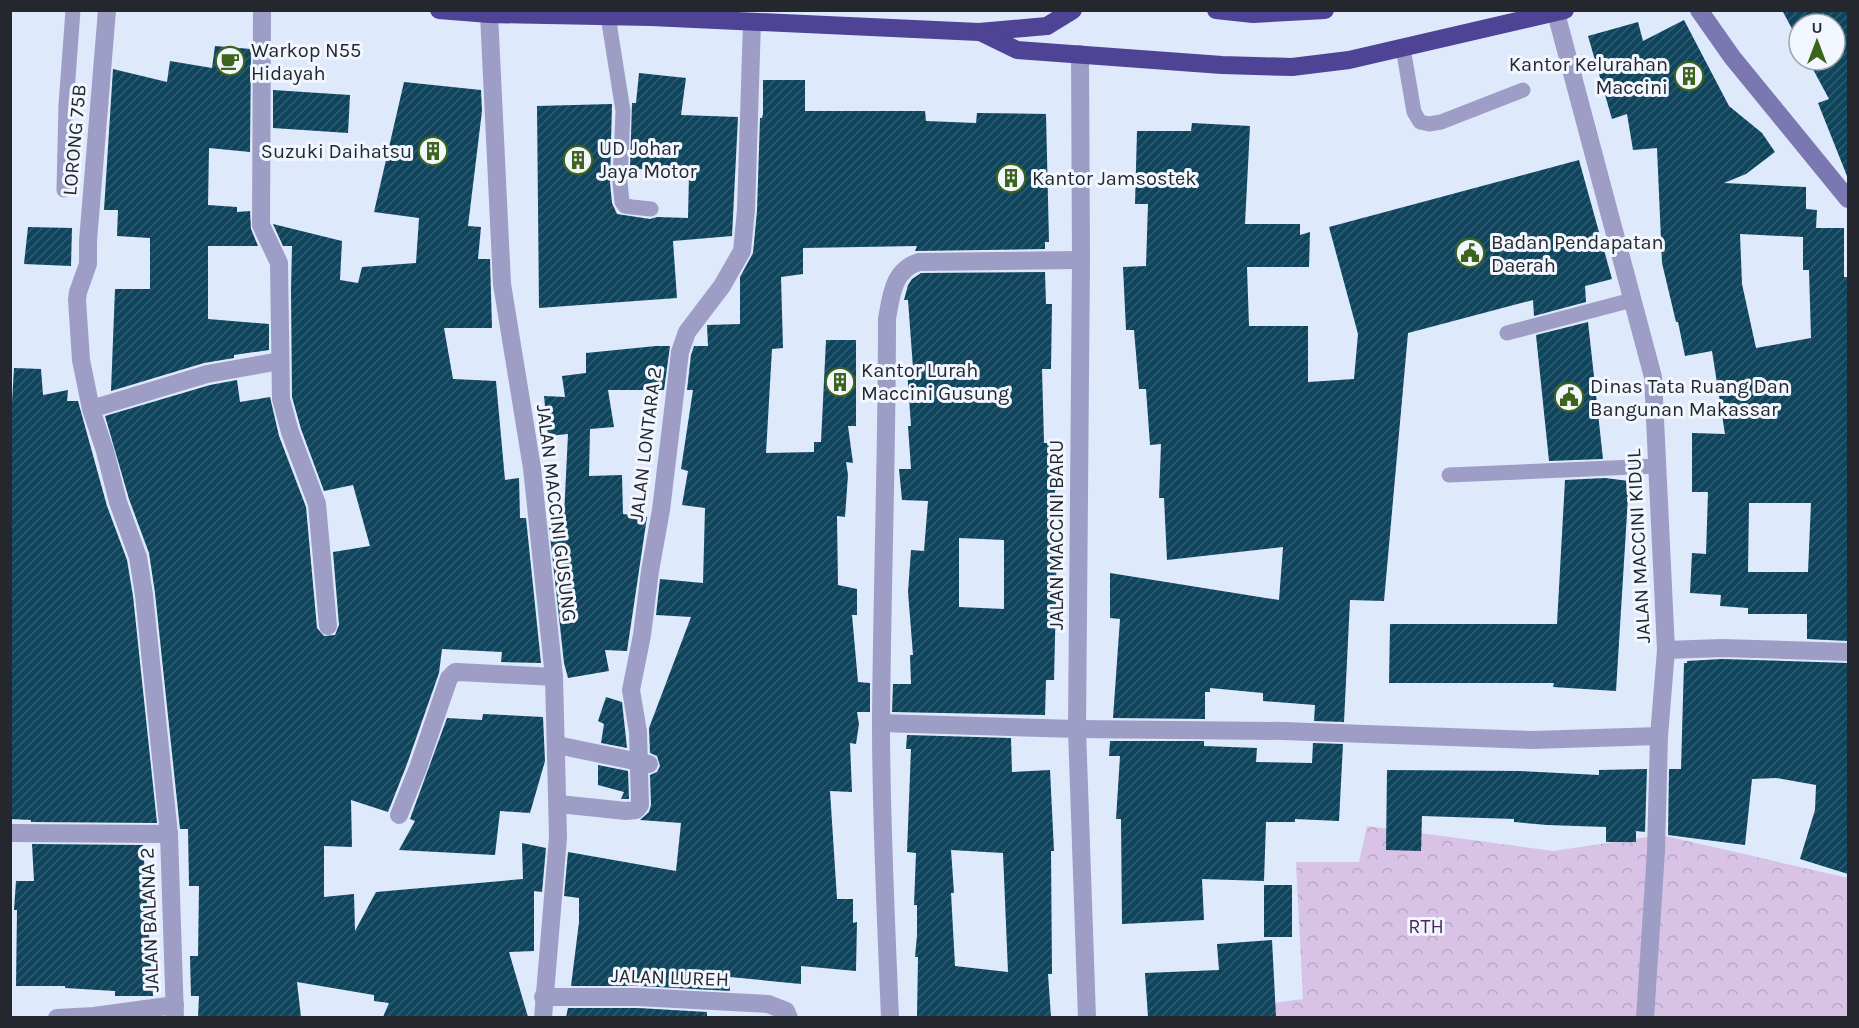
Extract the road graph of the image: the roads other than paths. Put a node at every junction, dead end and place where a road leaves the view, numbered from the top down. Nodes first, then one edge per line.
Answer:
1 (73, 10) edge
2 (107, 10) edge
3 (262, 10) edge
4 (439, 10) edge
5 (1073, 10) edge
6 (1216, 10) edge
7 (1325, 10) edge
8 (1699, 10) edge
9 (479, 12) edge
10 (1561, 12) edge
11 (652, 14) edge
12 (608, 16) junction
13 (752, 22) junction
14 (979, 32) junction
15 (1402, 48) junction
16 (1080, 54) junction
17 (1522, 90) dead end
18 (64, 190) dead end
19 (1848, 200) edge
20 (651, 208) dead end
21 (1081, 260) junction
22 (1632, 300) junction
23 (1507, 333) dead end
24 (280, 361) junction
25 (91, 409) junction
26 (1657, 466) junction
27 (1449, 475) dead end
28 (327, 626) dead end
29 (1665, 650) junction
30 (1848, 652) edge
31 (554, 676) junction
32 (881, 723) junction
33 (1077, 729) junction
34 (1659, 736) junction
35 (557, 745) junction
36 (644, 763) junction
37 (559, 804) junction
38 (399, 815) dead end
39 (168, 827) junction
40 (10, 833) edge
41 (543, 997) junction
42 (175, 1011) edge
43 (57, 1017) edge
44 (543, 1017) edge
45 (789, 1017) edge
46 (890, 1017) edge
47 (1087, 1017) edge
48 (1645, 1017) edge

1 - 18 lane
2 - 25 street, LORONG 75B
3 - 24 street
4 - 9 highway
5 - 14 highway
6 - 7 highway
8 - 19 street
9 - 12 highway
9 - 31 street, JALAN MACCINI GUSUNG
10 - 15 highway
10 - 22 street, JALAN MACCINI KIDUL
11 - 12 highway
11 - 13 highway
12 - 20 lane
13 - 14 highway
13 - 36 street, JALAN LONTARA 2
14 - 16 highway
15 - 16 highway
15 - 17 lane
16 - 21 street, JALAN MACCINI BARU
21 - 32 street
21 - 33 street, JALAN MACCINI BARU
22 - 23 lane
22 - 26 street, JALAN MACCINI KIDUL
24 - 25 street
24 - 28 street
25 - 39 street, JALAN BALANA 2
26 - 27 lane
26 - 29 street, JALAN MACCINI KIDUL
29 - 30 street
29 - 34 street, JALAN MACCINI KIDUL
31 - 35 street, JALAN MACCINI GUSUNG
31 - 38 street
32 - 33 street
32 - 46 street
33 - 34 street
33 - 47 street, JALAN MACCINI BARU
34 - 48 street, JALAN MACCINI KIDUL
35 - 36 street
35 - 37 street, JALAN MACCINI GUSUNG
36 - 37 street, JALAN LONTARA 2
37 - 41 street, JALAN MACCINI GUSUNG
39 - 40 street
39 - 42 street, JALAN BALANA 2
41 - 44 street, JALAN MACCINI GUSUNG
41 - 45 street, JALAN LUREH
42 - 43 street

